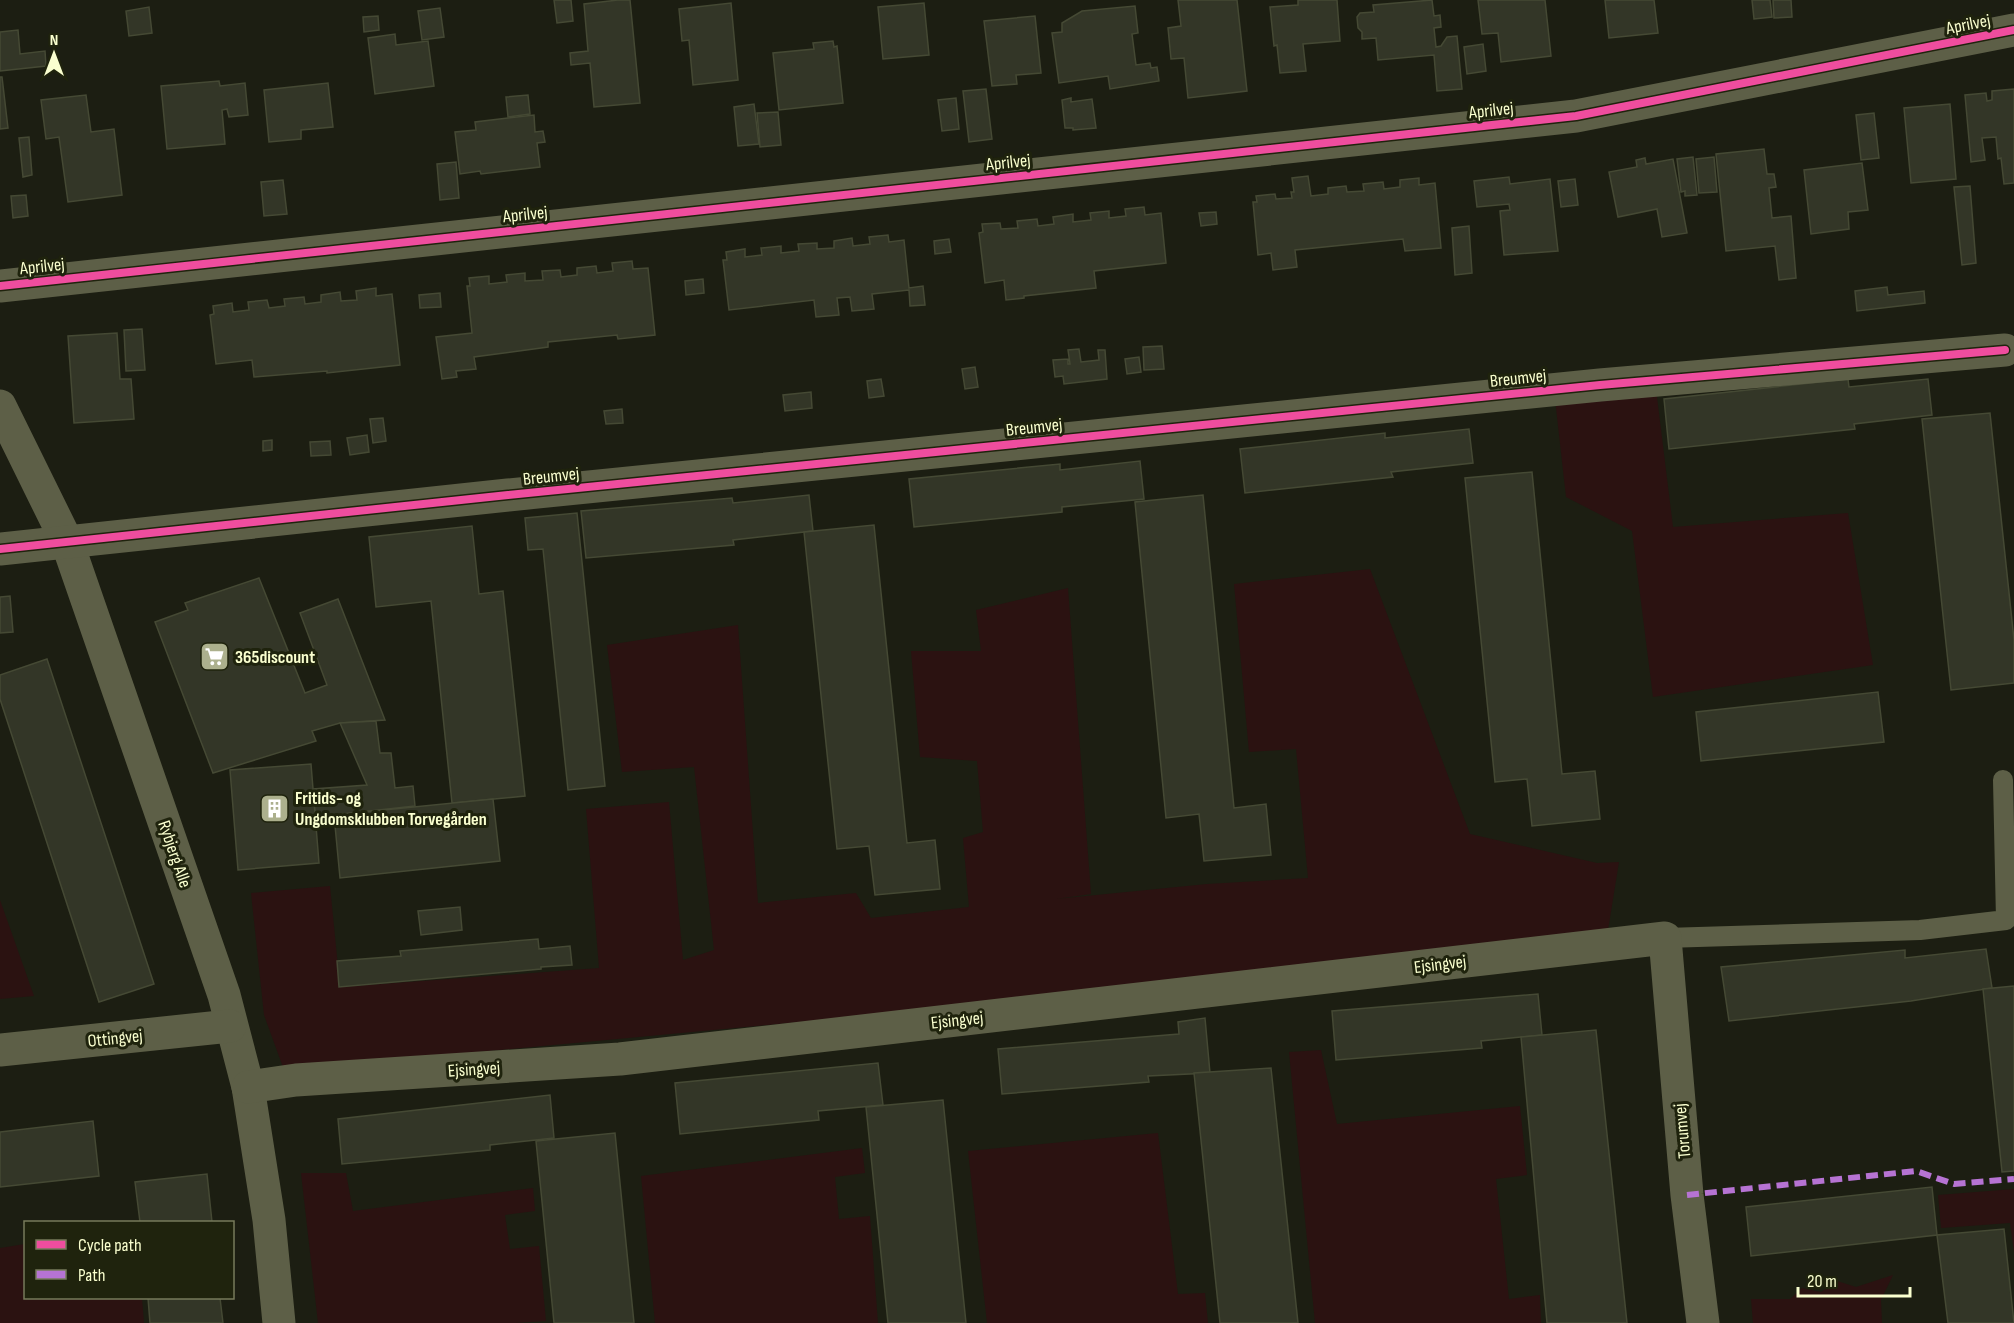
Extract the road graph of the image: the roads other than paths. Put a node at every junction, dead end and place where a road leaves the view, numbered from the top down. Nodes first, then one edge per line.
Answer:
1 (2014, 30) edge
2 (0, 286) edge
3 (2005, 350) dead end
4 (0, 406) edge
5 (67, 542) junction
6 (0, 549) edge
7 (2003, 780) dead end
8 (2010, 926) edge
9 (1665, 938) junction
10 (230, 1026) junction
11 (0, 1050) edge
12 (248, 1087) junction
13 (279, 1323) edge
14 (1703, 1323) edge

1 - 2 street, Aprilvej
3 - 5 street, Breumvej
4 - 5 street, Rybjerg Alle
5 - 6 street, Breumvej
5 - 10 street, Rybjerg Alle
7 - 8 lane
8 - 9 lane
9 - 12 street, Ejsingvej
9 - 14 street, Torumvej
10 - 11 street, Ottingvej
10 - 12 street, Rybjerg Alle
12 - 13 street, Rybjerg Alle

